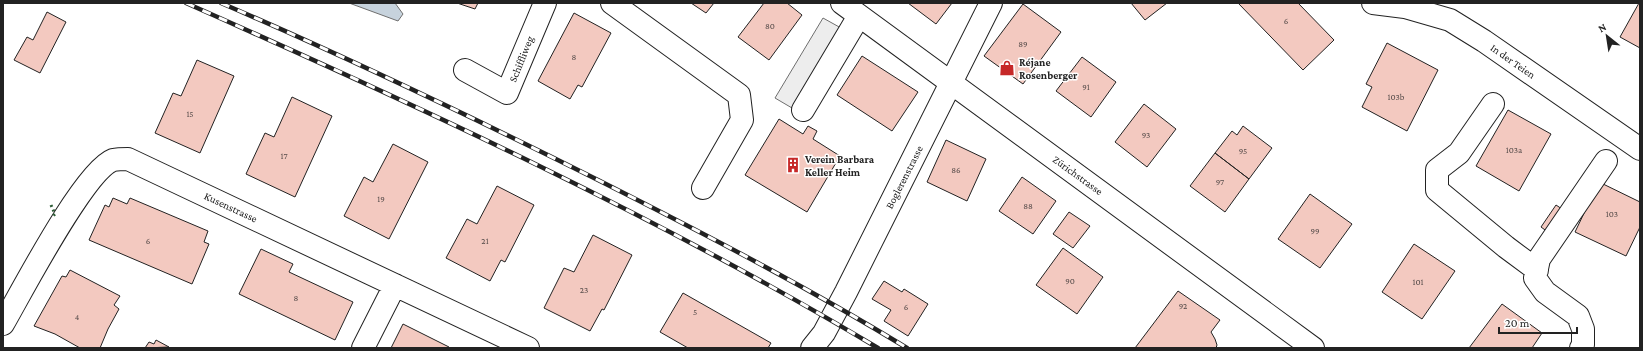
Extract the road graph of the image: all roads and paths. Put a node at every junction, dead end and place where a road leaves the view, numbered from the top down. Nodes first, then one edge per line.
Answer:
1 (545, 3) edge
2 (612, 3) edge
3 (991, 3) edge
4 (1373, 3) edge
5 (1407, 5) edge
6 (850, 9) edge
7 (465, 70) dead end
8 (952, 83) junction
9 (1493, 104) dead end
10 (803, 110) dead end
11 (1640, 149) edge
12 (1606, 161) dead end
13 (703, 188) dead end
14 (1537, 270) junction
15 (395, 285) junction
16 (3, 324) edge
17 (363, 348) edge
18 (528, 348) edge
19 (812, 348) edge
20 (1313, 348) edge
21 (1581, 348) edge

1 - 7 street, Schiffliweg
2 - 13 street
3 - 8 street, Boglerenstrasse
4 - 5 street, In der Teien
5 - 11 street, In der Teien
6 - 8 street, Zürichstrasse
6 - 10 street
8 - 19 street, Boglerenstrasse
8 - 20 street, Zürichstrasse
9 - 14 street
12 - 14 street
14 - 21 street
15 - 16 street, Kusenstrasse
15 - 17 street
15 - 18 street, Kusenstrasse

